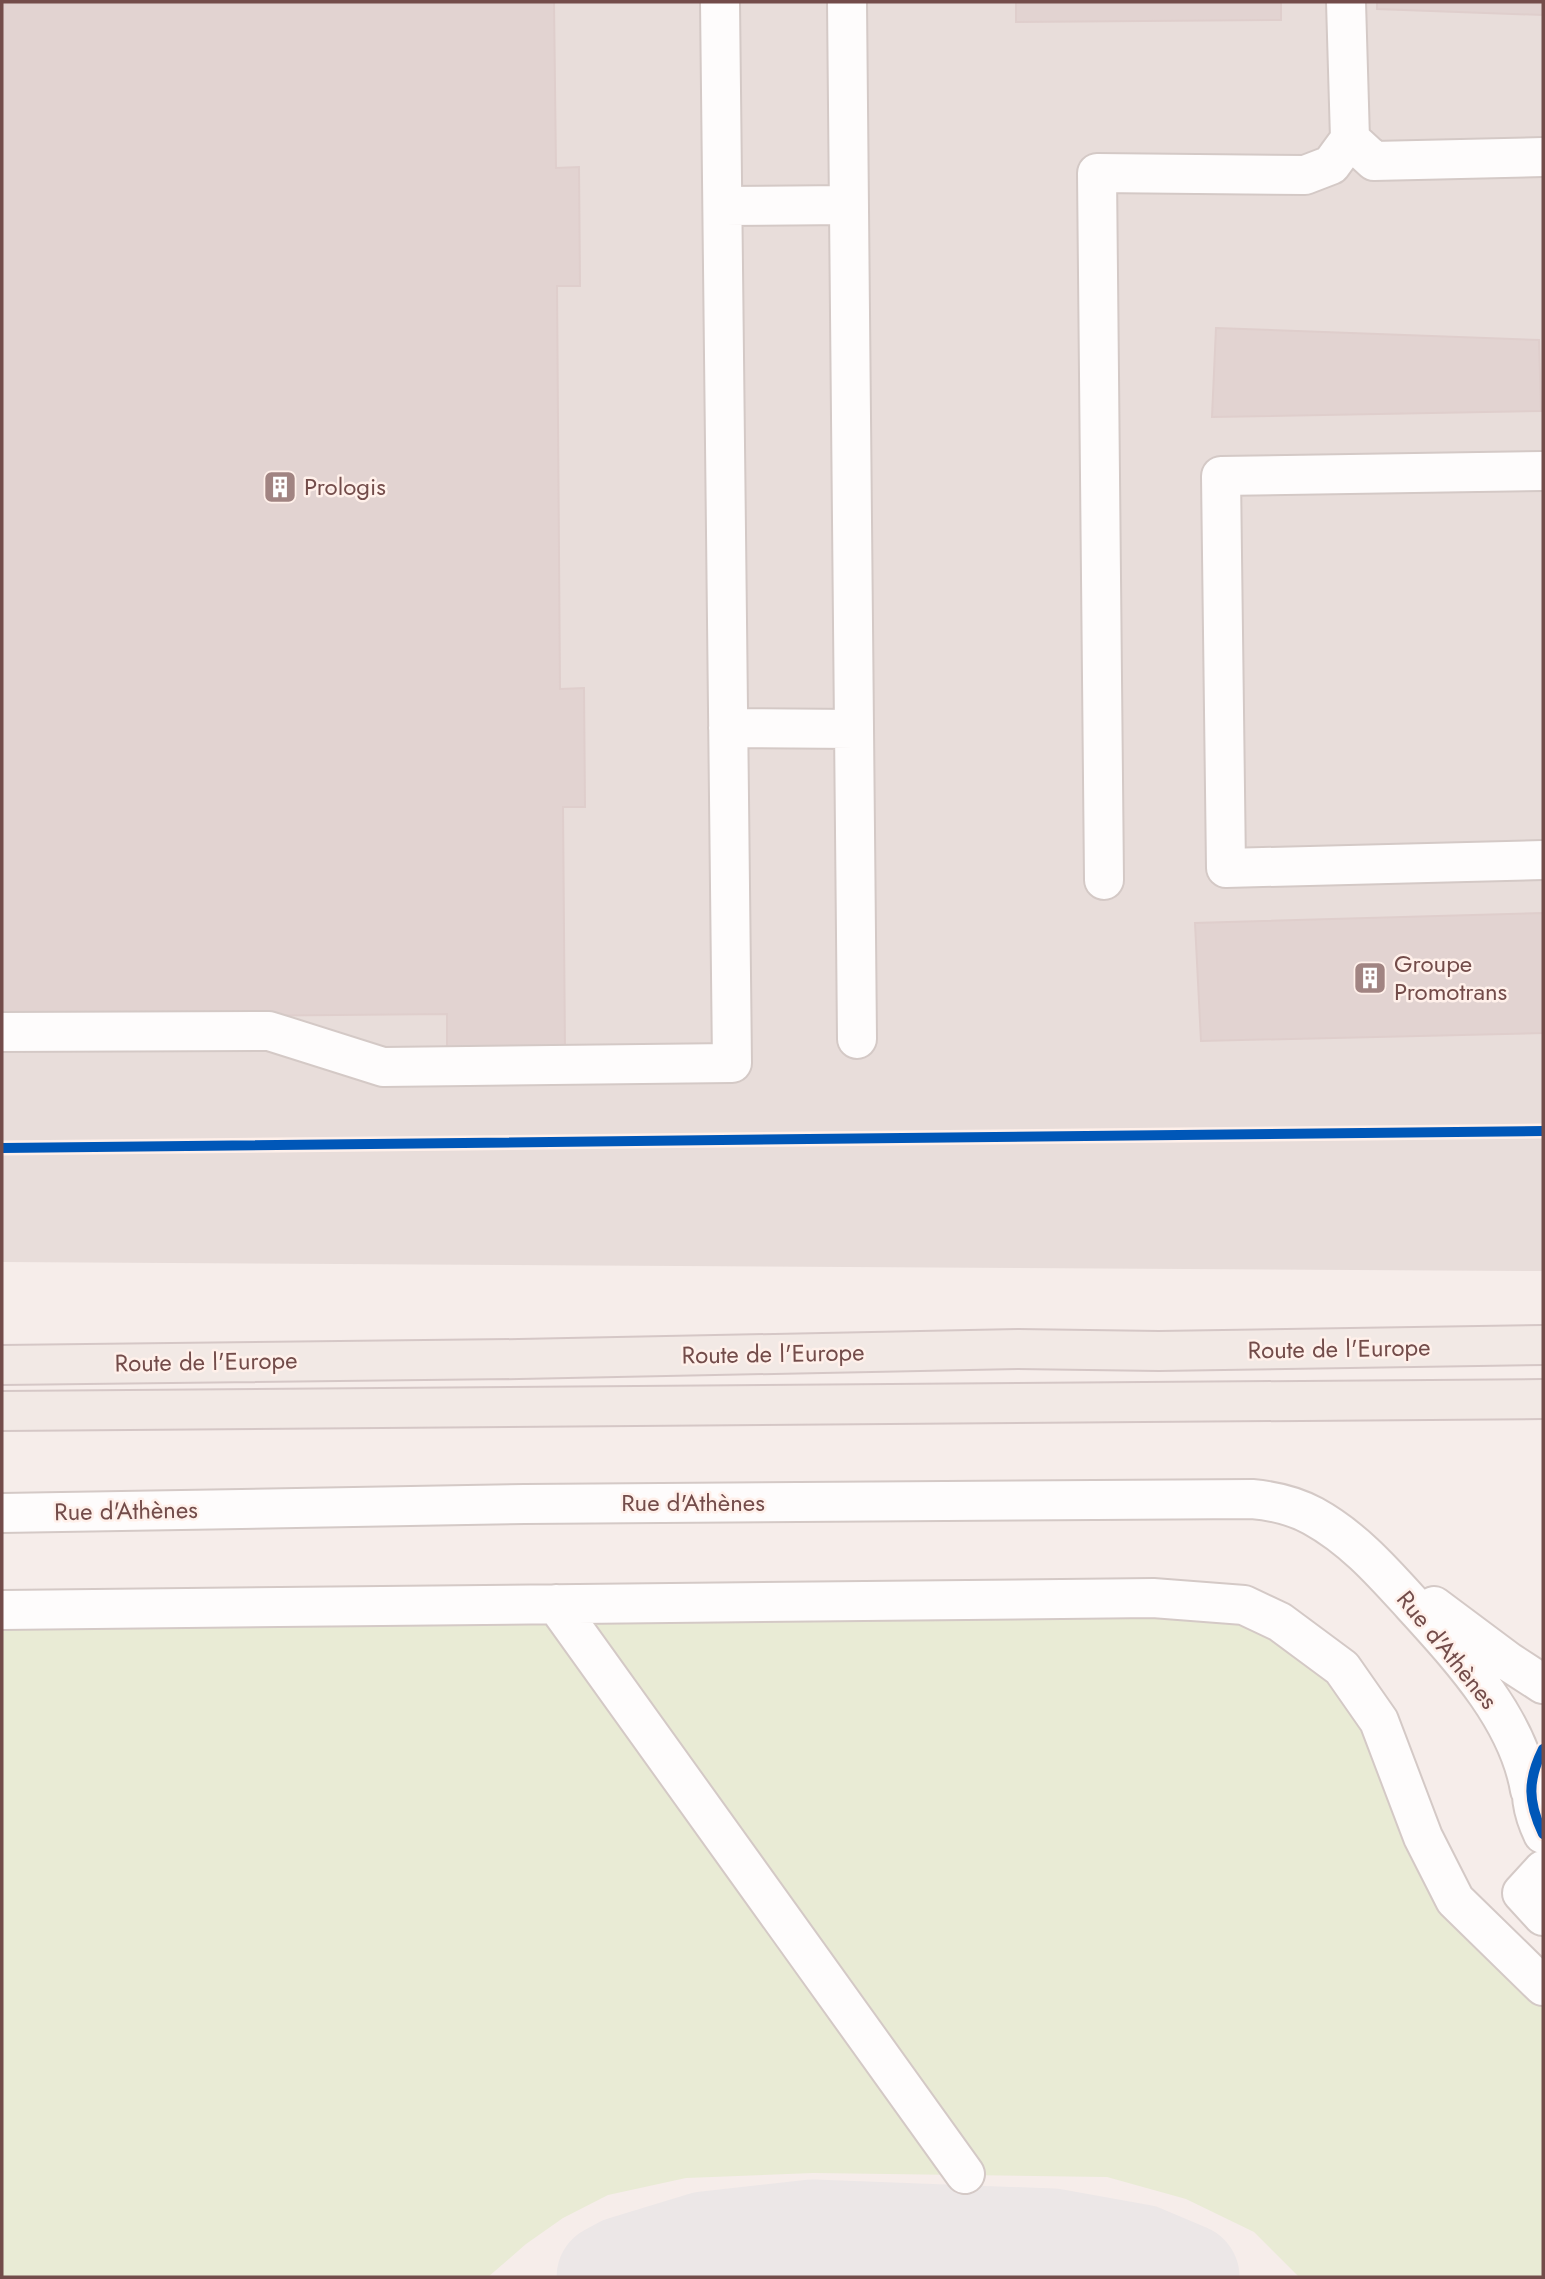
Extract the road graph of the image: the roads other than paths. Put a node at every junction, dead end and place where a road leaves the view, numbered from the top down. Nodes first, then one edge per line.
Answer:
1 (720, 2) edge
2 (847, 2) edge
3 (1346, 2) edge
4 (1350, 139) junction
5 (1543, 157) edge
6 (849, 205) junction
7 (723, 206) junction
8 (1543, 471) edge
9 (728, 728) junction
10 (854, 729) junction
11 (1543, 860) edge
12 (1104, 880) dead end
13 (2, 1032) edge
14 (857, 1039) dead end
15 (1543, 1345) edge
16 (2, 1365) edge
17 (1543, 1399) edge
18 (2, 1411) edge
19 (2, 1513) edge
20 (1368, 1555) junction
21 (556, 1604) junction
22 (2, 1611) edge
23 (1543, 1684) edge
24 (1543, 1749) edge
25 (1530, 1790) junction
26 (1543, 1834) edge
27 (1543, 1870) edge
28 (1543, 1916) edge
29 (1543, 1986) edge
30 (965, 2174) dead end

1 - 7 street
2 - 6 street
3 - 4 street
4 - 5 street
4 - 12 street
6 - 7 street
6 - 10 street
7 - 9 street
8 - 11 street
9 - 10 street
9 - 13 street
10 - 14 street
15 - 16 main road, Route de l'Europe
17 - 18 main road, Route de l'Europe
19 - 20 street, Rue d'Athènes
20 - 23 street, Rue d'Athènes
20 - 25 street, Rue d'Athènes
21 - 22 street
21 - 29 street
21 - 30 street
24 - 25 street
25 - 26 street, Rue d'Athènes
27 - 28 street

